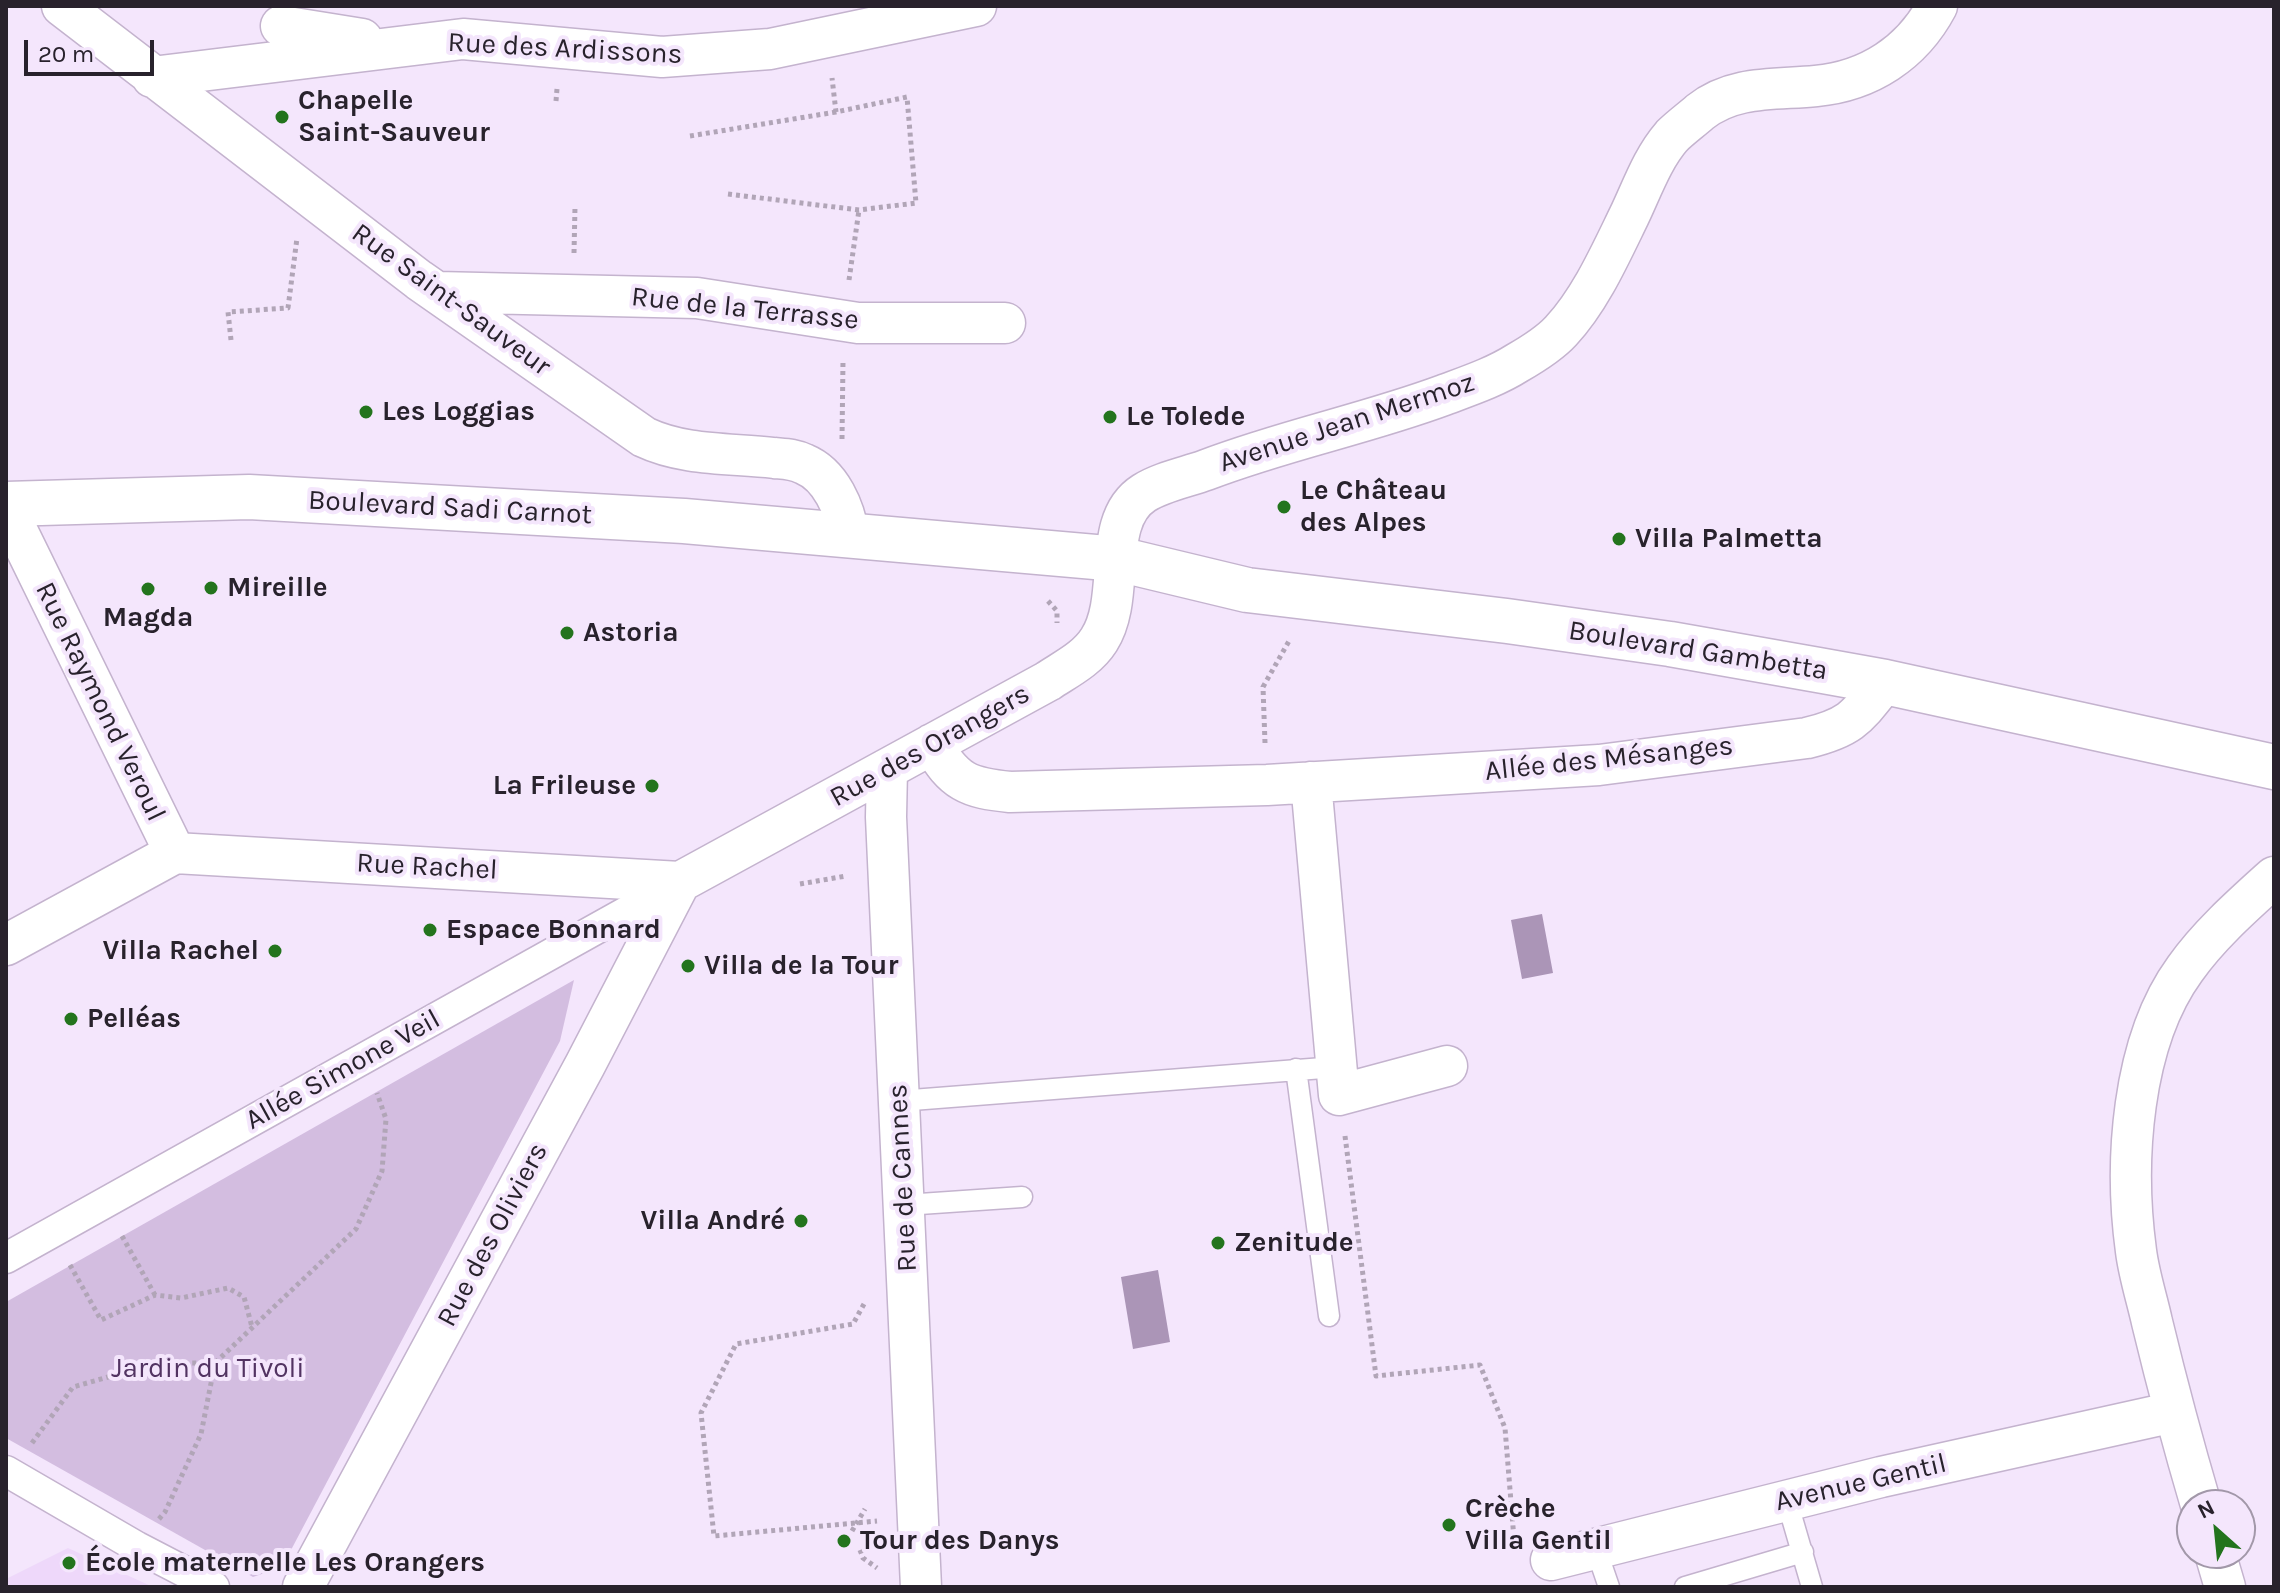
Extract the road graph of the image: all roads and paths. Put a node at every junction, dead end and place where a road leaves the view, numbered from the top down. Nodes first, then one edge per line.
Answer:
1 (62, 6) edge
2 (976, 6) edge
3 (1937, 6) edge
4 (281, 26) dead end
5 (827, 37) junction
6 (405, 46) junction
7 (152, 77) junction
8 (836, 112) junction
9 (690, 136) dead end
10 (728, 194) dead end
11 (297, 236) dead end
12 (437, 292) junction
13 (1005, 323) dead end
14 (231, 340) dead end
15 (6, 506) edge
16 (849, 536) junction
17 (893, 540) joint
18 (1118, 559) junction
19 (1294, 633) dead end
20 (1885, 682) junction
21 (932, 744) junction
22 (2274, 767) edge
23 (887, 769) junction
24 (1311, 782) junction
25 (1267, 785) junction
26 (175, 853) junction
27 (849, 876) dead end
28 (2274, 877) edge
29 (680, 882) junction
30 (800, 884) dead end
31 (6, 945) edge
32 (366, 1058) junction
33 (1447, 1066) dead end
34 (1296, 1069) junction
35 (1337, 1081) junction
36 (899, 1101) junction
37 (1022, 1197) dead end
38 (104, 1204) junction
39 (905, 1205) junction
40 (51, 1233) junction
41 (6, 1258) edge
42 (908, 1280) junction
43 (155, 1295) junction
44 (1329, 1316) dead end
45 (252, 1327) junction
46 (215, 1363) junction
47 (2174, 1412) junction
48 (10, 1473) edge
49 (2196, 1489) edge
50 (1787, 1501) junction
51 (865, 1509) dead end
52 (918, 1518) junction
53 (852, 1531) dead end
54 (137, 1547) junction
55 (1596, 1549) junction
56 (1803, 1552) junction
57 (1551, 1560) joint
58 (214, 1587) edge
59 (303, 1587) edge
60 (921, 1587) edge
61 (1609, 1587) edge
62 (1685, 1587) edge
63 (1812, 1587) edge

1 - 7 street, Rue Saint-Sauveur
2 - 5 street, Rue des Ardissons
3 - 18 street, Avenue Jean Mermoz
4 - 6 street
5 - 6 street, Rue des Ardissons
5 - 8 path
6 - 7 street, Rue des Ardissons
7 - 12 street, Rue Saint-Sauveur
8 - 9 path
8 - 10 path
11 - 14 path
12 - 13 street, Rue de la Terrasse
12 - 16 street, Rue Saint-Sauveur
15 - 16 main road, Boulevard Sadi Carnot
15 - 26 street, Rue Raymond Veroul
16 - 17 main road, Boulevard Sadi Carnot
17 - 18 main road, Boulevard Gambetta
18 - 20 main road, Boulevard Gambetta
18 - 21 street, Rue des Orangers
19 - 25 path
20 - 22 main road, Boulevard Gambetta
20 - 24 street, Allée des Mésanges
21 - 23 street, Rue des Orangers
21 - 25 street, Allée des Mésanges
23 - 29 street, Rue des Orangers
23 - 36 street, Rue de Cannes
24 - 25 street, Allée des Mésanges
24 - 35 street
26 - 29 street, Rue Rachel
26 - 31 street
27 - 30 path
28 - 47 street
29 - 32 street, Allée Simone Veil
29 - 59 street, Rue des Oliviers
32 - 38 street, Allée Simone Veil
32 - 45 path
33 - 35 street
34 - 35 lane
34 - 36 lane
34 - 44 lane
35 - 57 path
36 - 39 street, Rue de Cannes
37 - 39 lane
38 - 40 street, Allée Simone Veil
38 - 43 path
39 - 42 street, Rue de Cannes
40 - 41 street, Allée Simone Veil
40 - 43 path
42 - 52 street, Rue de Cannes
42 - 52 path
43 - 45 path
45 - 46 path
46 - 48 path
46 - 54 path
47 - 49 street
47 - 50 street, Avenue Gentil
48 - 54 street
50 - 55 street, Avenue Gentil
50 - 56 lane
51 - 53 path, bridge
52 - 60 street, Rue de Cannes
54 - 58 street
55 - 57 street, Avenue Gentil
55 - 61 lane
56 - 62 lane
56 - 63 lane

